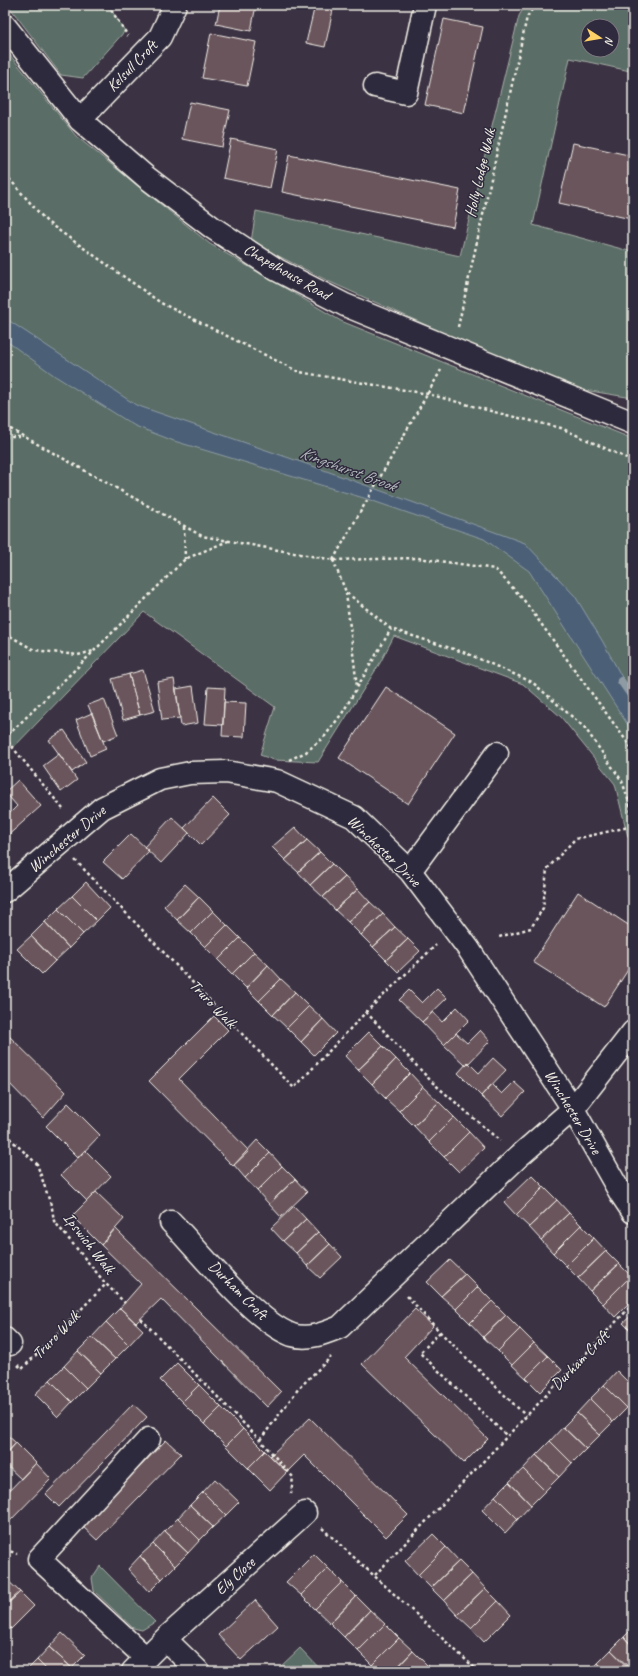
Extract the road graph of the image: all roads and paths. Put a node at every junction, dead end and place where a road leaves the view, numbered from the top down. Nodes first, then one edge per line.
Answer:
1 (108, 5) edge
2 (175, 5) edge
3 (425, 5) edge
4 (535, 5) edge
5 (632, 5) edge
6 (5, 26) edge
7 (142, 56) junction
8 (630, 71) dead end
9 (375, 86) dead end
10 (80, 120) junction
11 (5, 174) edge
12 (453, 349) junction
13 (428, 394) junction
14 (633, 422) edge
15 (5, 426) edge
16 (5, 437) edge
17 (23, 437) junction
18 (633, 461) edge
19 (184, 527) junction
20 (228, 541) junction
21 (185, 559) junction
22 (333, 560) junction
23 (346, 592) junction
24 (391, 629) junction
25 (5, 633) edge
26 (94, 651) junction
27 (357, 687) junction
28 (5, 738) edge
29 (633, 750) edge
30 (497, 753) dead end
31 (277, 781) junction
32 (78, 827) junction
33 (60, 844) junction
34 (410, 871) junction
35 (5, 891) edge
36 (453, 929) junction
37 (499, 937) dead end
38 (366, 1012) junction
39 (633, 1032) edge
40 (573, 1109) junction
41 (5, 1134) edge
42 (518, 1157) junction
43 (633, 1212) edge
44 (172, 1222) dead end
45 (391, 1279) junction
46 (106, 1284) junction
47 (125, 1303) dead end
48 (633, 1304) edge
49 (340, 1327) junction
50 (440, 1332) junction
51 (16, 1364) dead end
52 (526, 1416) junction
53 (507, 1436) junction
54 (149, 1439) dead end
55 (260, 1440) dead end
56 (305, 1513) dead end
57 (375, 1575) dead end
58 (165, 1640) junction
59 (139, 1664) edge
60 (198, 1671) edge

1 - 7 path
2 - 7 street, Kelsull Croft
3 - 9 street
4 - 12 path, Holly Lodge Walk
5 - 8 path
6 - 10 street, Chapelhouse Road
7 - 10 street, Kelsull Croft
10 - 12 street, Chapelhouse Road
11 - 13 path
12 - 14 street, Chapelhouse Road
13 - 18 path
13 - 22 path
15 - 17 path
16 - 17 path
17 - 19 path
19 - 20 path
19 - 21 path
20 - 21 path
20 - 22 path
21 - 26 path
22 - 23 path
22 - 29 path
23 - 24 path
23 - 27 path
24 - 27 path
24 - 37 path
25 - 26 path
26 - 28 path
27 - 31 path
28 - 32 path
30 - 34 street
31 - 32 street, Winchester Drive
31 - 34 street, Winchester Drive
32 - 33 street, Winchester Drive
33 - 35 street, Winchester Drive
33 - 38 path, Truro Walk
34 - 36 street, Winchester Drive
36 - 38 path, Truro Walk
36 - 40 street, Winchester Drive
38 - 42 path
39 - 40 street, Durham Croft
40 - 42 street, Durham Croft
40 - 43 street, Winchester Drive
41 - 46 path, Ipswich Walk
42 - 45 street, Durham Croft
44 - 49 street, Durham Croft
45 - 49 street, Durham Croft
45 - 50 path
46 - 47 path, Ipswich Walk
46 - 51 path, Truro Walk
48 - 52 path, Durham Croft
49 - 55 path
50 - 52 path
50 - 53 path
52 - 53 path, Durham Croft
53 - 57 path, Durham Croft
54 - 59 street, Ely Close
56 - 58 street, Ely Close
58 - 59 street, Ely Close
58 - 60 street

